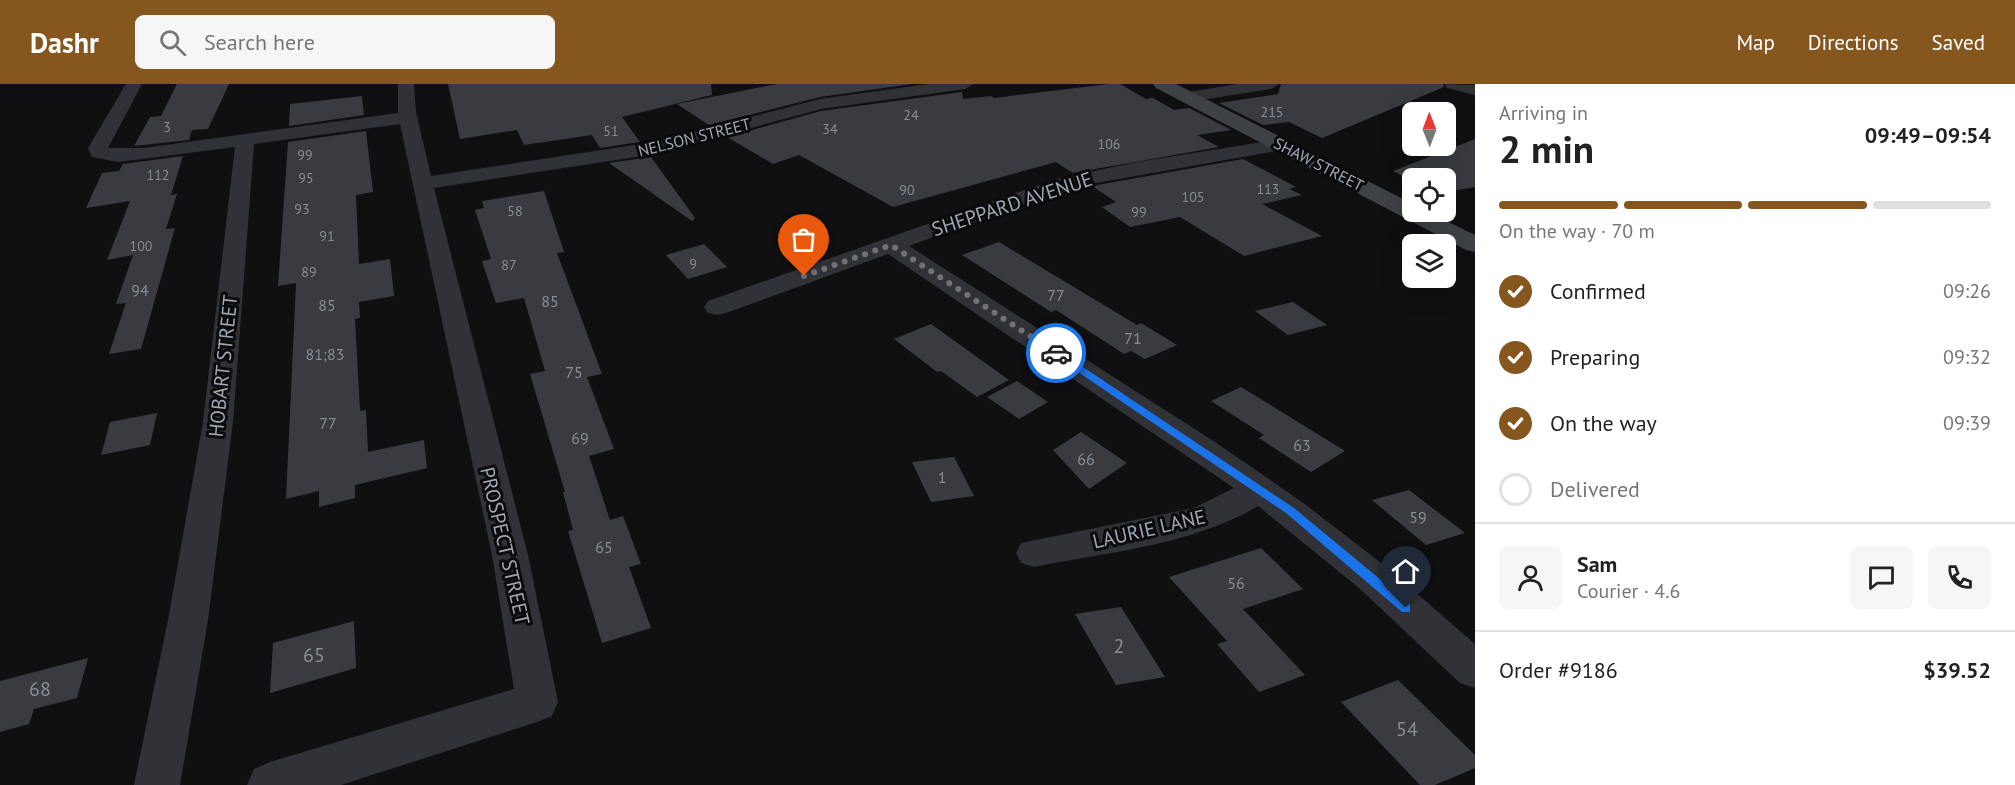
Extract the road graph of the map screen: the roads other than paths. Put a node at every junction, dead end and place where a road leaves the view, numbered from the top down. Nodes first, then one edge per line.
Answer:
1 (134, 84) edge
2 (406, 84) edge
3 (965, 84) edge
4 (1162, 84) edge
5 (1271, 84) edge
6 (1453, 84) edge
7 (896, 88) edge
8 (1475, 90) edge
9 (1188, 97) junction
10 (408, 117) junction
11 (245, 140) junction
12 (1281, 145) junction
13 (423, 183) junction
14 (891, 245) junction
15 (1475, 245) edge
16 (717, 307) dead end
17 (1259, 489) junction
18 (1034, 553) dead end
19 (1475, 670) edge
20 (157, 785) edge
21 (270, 785) edge

1 - 11 street
2 - 10 street
3 - 7 street, NELSON STREET
4 - 9 street, SHAW STREET
5 - 9 street
6 - 8 street
7 - 13 street, NELSON STREET
9 - 12 street, SHAW STREET
10 - 11 street
10 - 13 street, PROSPECT STREET
11 - 20 street, HOBART STREET
12 - 14 street, SHEPPARD AVENUE
12 - 15 street, SHAW STREET
13 - 21 street, PROSPECT STREET
14 - 16 street
14 - 17 street, SHEPPARD AVENUE
17 - 18 street, LAURIE LANE
17 - 19 street, SHEPPARD AVENUE

